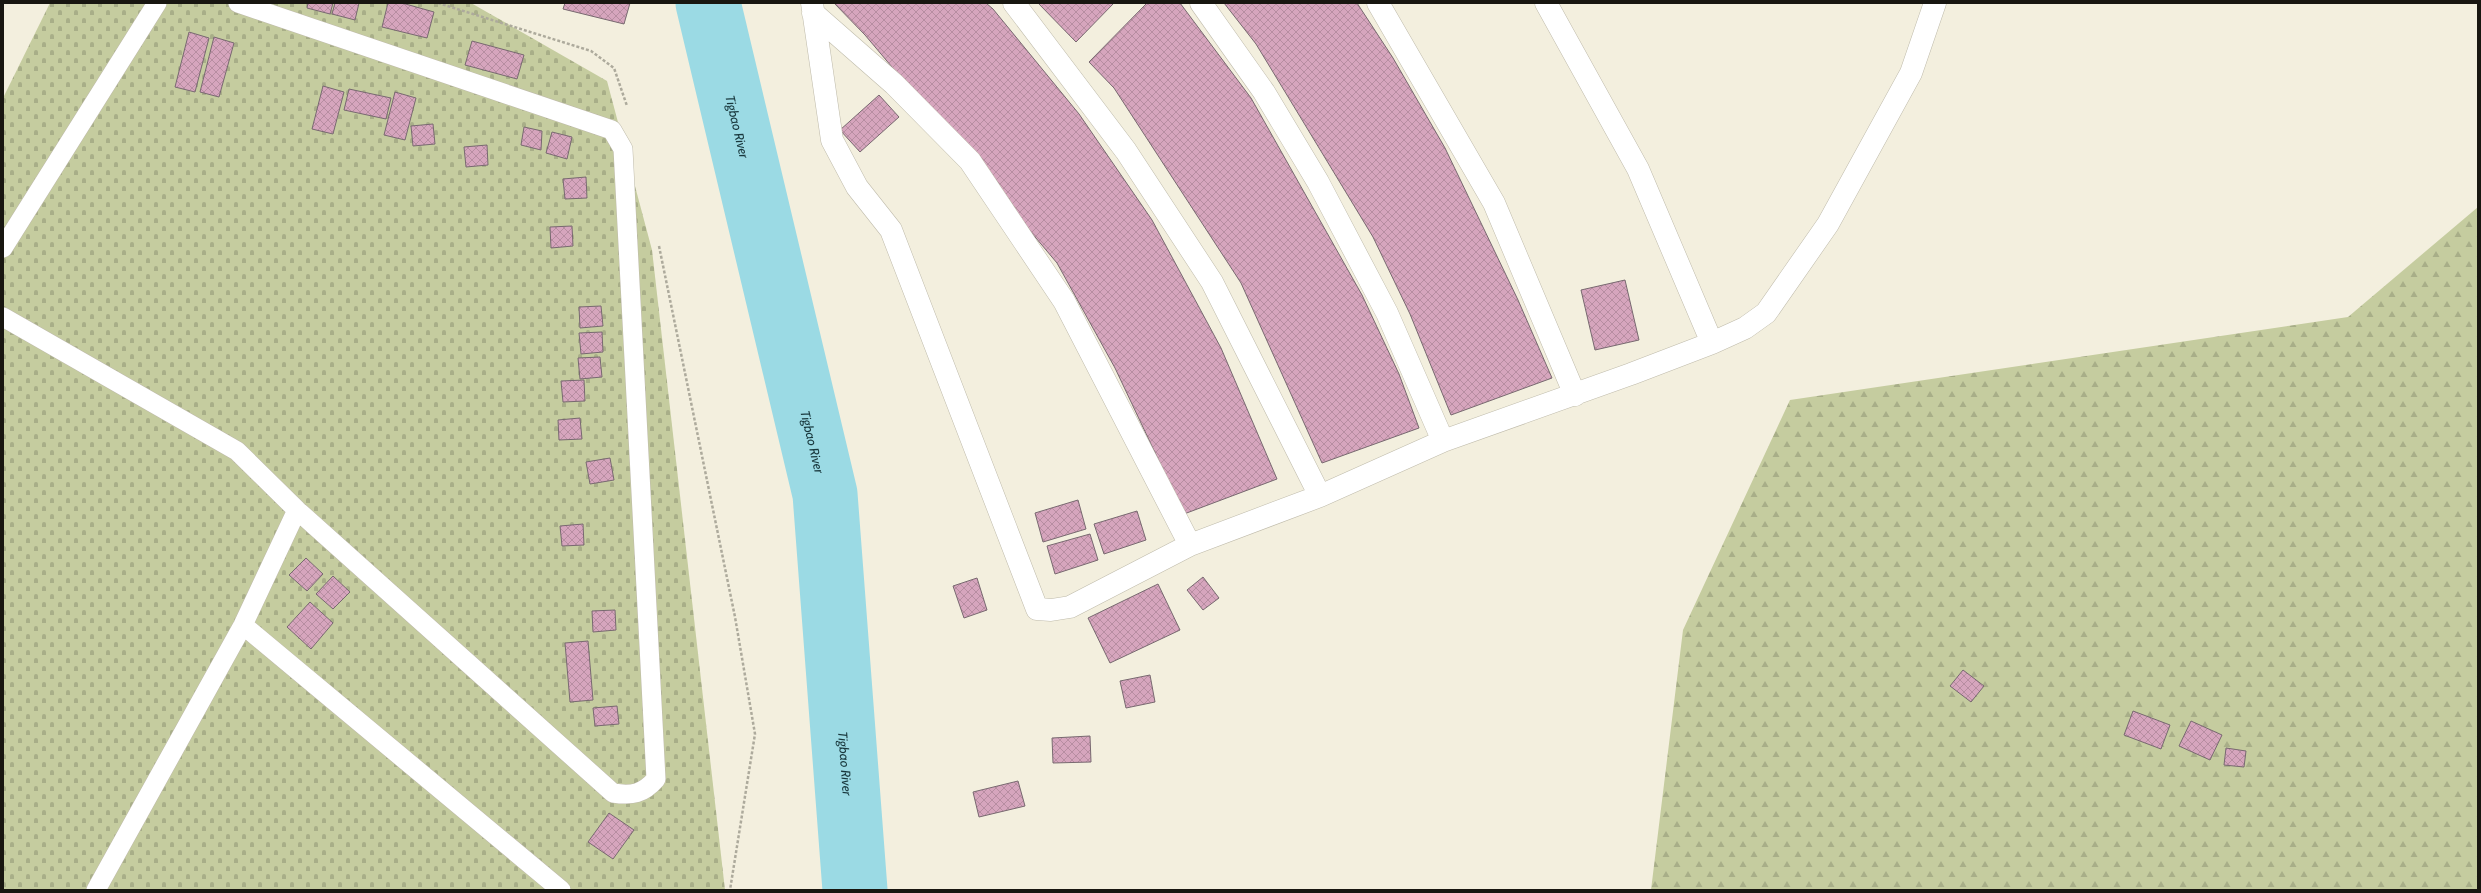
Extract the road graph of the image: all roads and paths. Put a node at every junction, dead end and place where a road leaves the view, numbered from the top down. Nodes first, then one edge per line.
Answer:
1 (157, 3) edge
2 (238, 3) edge
3 (438, 3) edge
4 (1014, 3) edge
5 (1201, 3) edge
6 (1378, 3) edge
7 (1546, 3) edge
8 (1935, 3) edge
9 (812, 8) edge
10 (628, 110) dead end
11 (658, 242) dead end
12 (3, 248) edge
13 (3, 317) edge
14 (1712, 343) junction
15 (1575, 395) junction
16 (1443, 441) junction
17 (1320, 496) junction
18 (297, 510) junction
19 (1190, 545) junction
20 (243, 625) junction
21 (96, 890) edge
22 (562, 890) edge
23 (730, 890) edge

1 - 12 lane
2 - 18 lane
3 - 10 path
4 - 17 street
5 - 16 street
6 - 15 street
7 - 14 street
8 - 14 street
9 - 19 street
9 - 19 street
11 - 23 path
13 - 18 lane
14 - 15 street
15 - 16 street
16 - 17 street
17 - 19 street
18 - 20 lane
20 - 21 lane
20 - 22 lane

